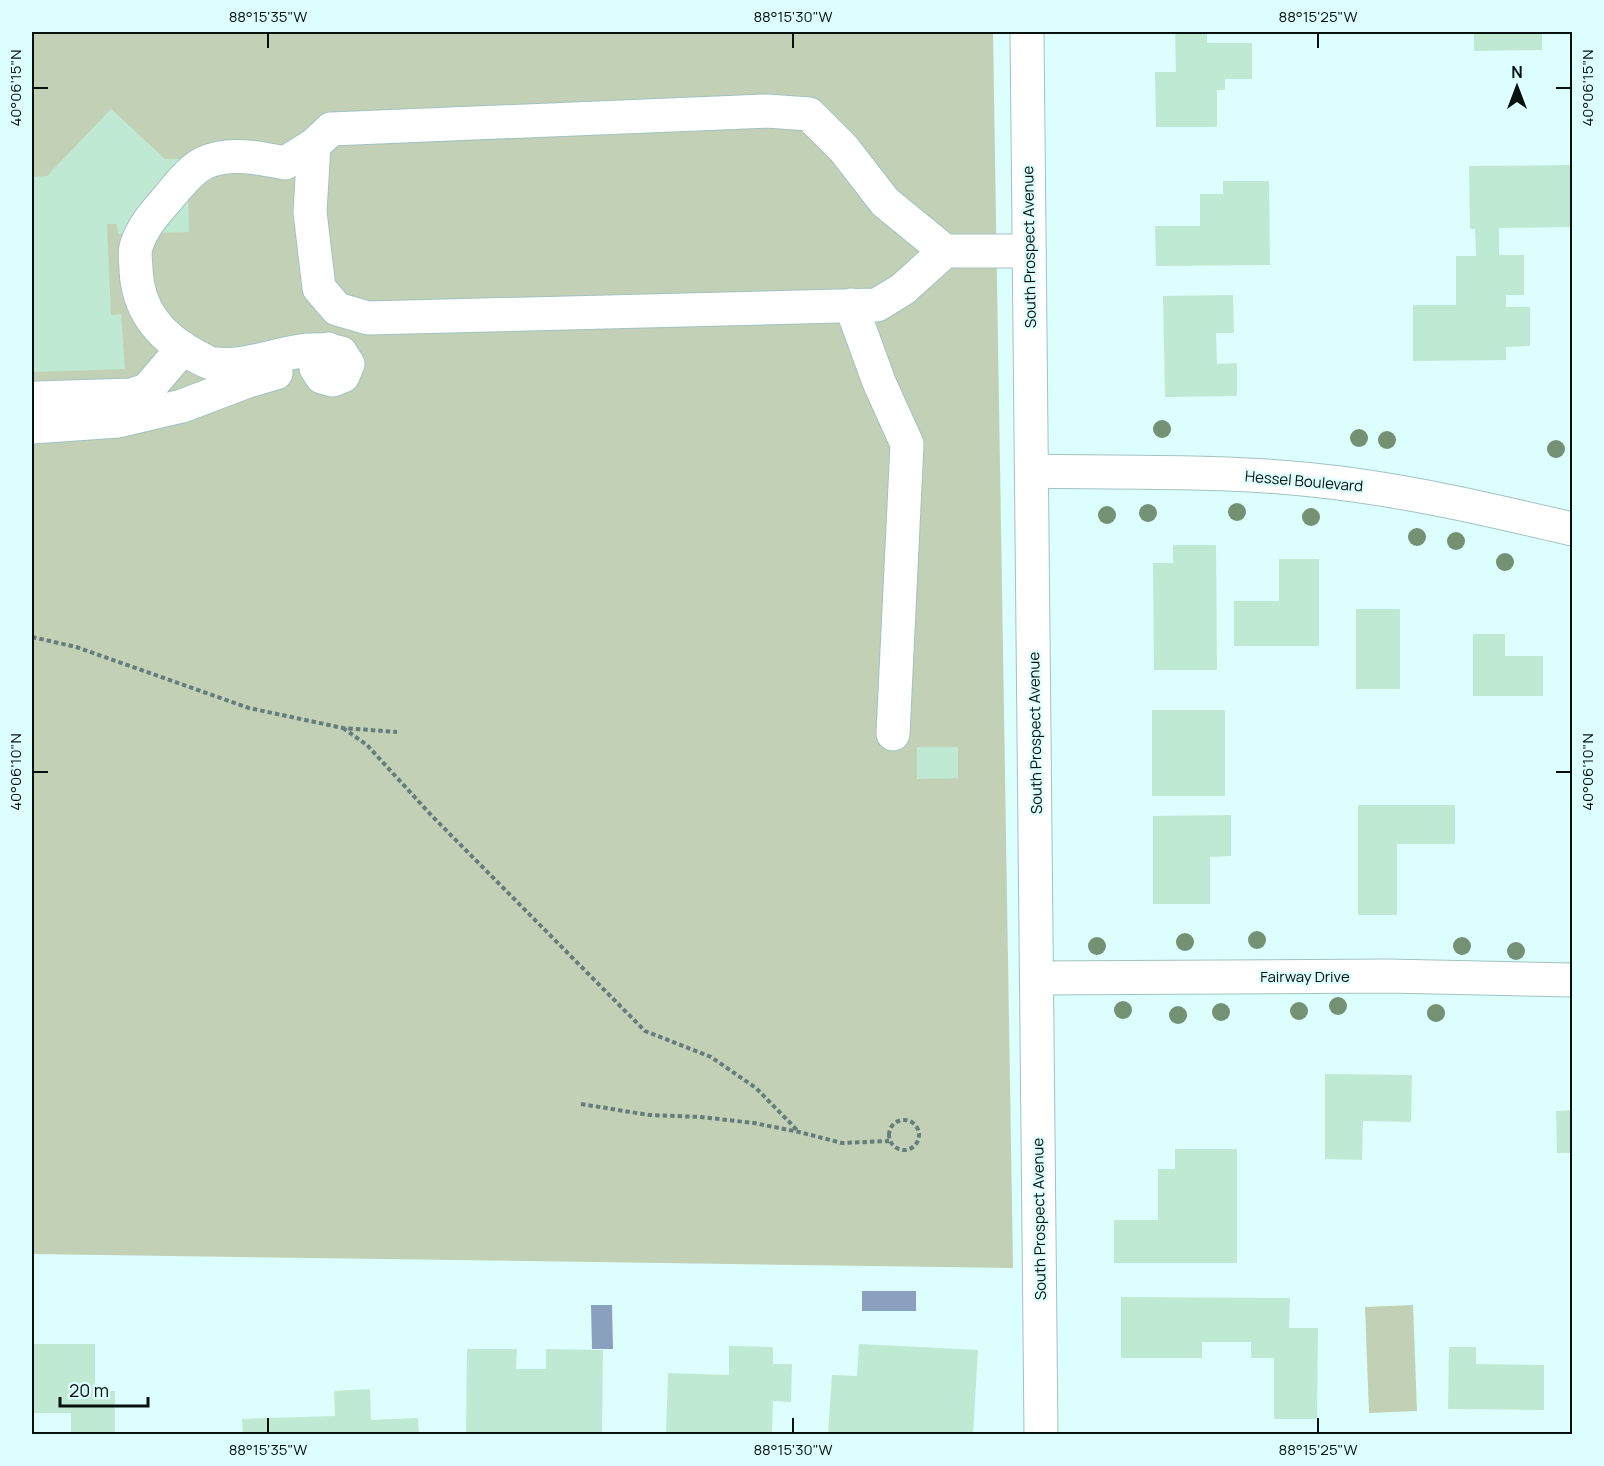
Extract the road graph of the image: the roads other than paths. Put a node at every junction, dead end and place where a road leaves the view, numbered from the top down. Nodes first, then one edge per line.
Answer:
1 (1027, 32) edge
2 (314, 145) junction
3 (945, 251) junction
4 (1029, 251) junction
5 (850, 305) junction
6 (183, 348) junction
7 (32, 400) edge
8 (32, 427) edge
9 (1032, 471) junction
10 (1572, 529) edge
11 (893, 734) dead end
12 (1037, 978) junction
13 (1572, 980) edge
14 (1041, 1434) edge

1 - 4 main road, South Prospect Avenue
2 - 3 main road
2 - 5 main road
2 - 6 main road
3 - 4 main road
3 - 5 main road
4 - 9 main road, South Prospect Avenue
5 - 11 main road
6 - 7 main road
6 - 8 main road
9 - 10 main road, Hessel Boulevard
9 - 12 main road, South Prospect Avenue
12 - 13 main road, Fairway Drive
12 - 14 main road, South Prospect Avenue

